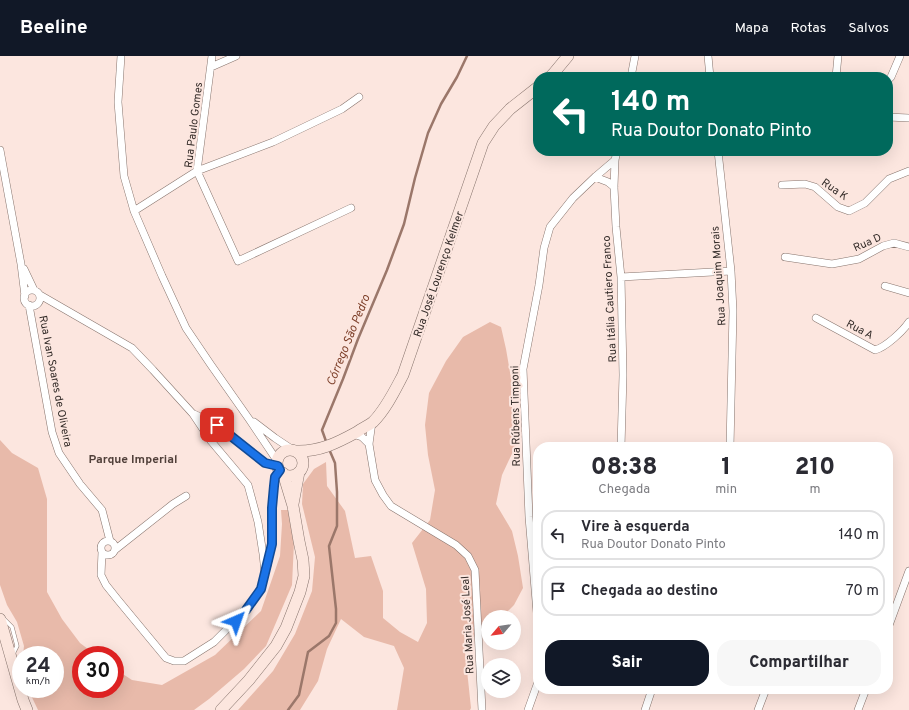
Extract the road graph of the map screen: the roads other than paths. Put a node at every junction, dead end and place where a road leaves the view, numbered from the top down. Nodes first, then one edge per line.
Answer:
1 (121, 56) edge
2 (212, 56) edge
3 (236, 56) edge
4 (568, 56) edge
5 (635, 56) edge
6 (708, 56) edge
7 (838, 56) edge
8 (900, 56) edge
9 (211, 67) junction
10 (555, 72) edge
11 (632, 72) edge
12 (710, 72) edge
13 (836, 72) edge
14 (893, 72) edge
15 (533, 91) edge
16 (359, 97) dead end
17 (893, 117) edge
18 (909, 118) edge
19 (0, 150) edge
20 (616, 156) edge
21 (718, 156) edge
22 (615, 160) junction
23 (197, 171) junction
24 (909, 171) edge
25 (594, 177) junction
26 (782, 185) dead end
27 (614, 187) junction
28 (351, 208) dead end
29 (134, 211) junction
30 (909, 247) edge
31 (785, 257) dead end
32 (21, 264) junction
33 (730, 271) junction
34 (621, 276) junction
35 (885, 286) dead end
36 (37, 292) junction
37 (909, 293) edge
38 (25, 296) junction
39 (29, 305) junction
40 (816, 318) dead end
41 (909, 322) edge
42 (193, 414) junction
43 (249, 419) junction
44 (372, 422) junction
45 (353, 434) junction
46 (621, 442) edge
47 (730, 442) edge
48 (369, 444) junction
49 (324, 448) junction
50 (294, 451) junction
51 (280, 468) junction
52 (301, 469) junction
53 (186, 496) dead end
54 (293, 506) junction
55 (104, 519) junction
56 (110, 541) junction
57 (102, 549) junction
58 (116, 549) junction
59 (110, 556) junction
60 (533, 565) edge
61 (909, 571) edge
62 (265, 573) junction
63 (102, 575) junction
64 (0, 614) edge
65 (893, 614) edge
66 (0, 619) edge
67 (11, 657) junction
68 (534, 694) edge
69 (650, 694) edge
70 (764, 694) edge
71 (864, 694) edge
72 (27, 710) edge
73 (222, 710) edge
74 (482, 710) edge
75 (528, 710) edge
76 (644, 710) edge
77 (758, 710) edge
78 (858, 710) edge

1 - 29 street
2 - 9 street, Rua Paulo Gomes
3 - 9 street
4 - 10 main road
5 - 11 street
6 - 12 street
7 - 13 street
8 - 14 street
9 - 23 street, Rua Paulo Gomes
15 - 44 main road, Rua José Lourenço Kelmer
16 - 23 street
17 - 18 street
19 - 32 street
20 - 22 street, Rua Itália Cautiero Franco
21 - 33 street, Rua Joaquim Morais
22 - 25 street, Rua Rúbens Timponi
22 - 27 street, Rua Itália Cautiero Franco
23 - 28 street, Rua Paulo Gomes
23 - 29 street
24 - 26 street, Rua K
25 - 27 street
25 - 60 street, Rua Rúbens Timponi
27 - 34 street, Rua Itália Cautiero Franco
29 - 43 street
30 - 31 street, Rua D
32 - 36 street
32 - 38 street
33 - 34 street
33 - 47 street, Rua Joaquim Morais
34 - 46 street, Rua Itália Cautiero Franco
35 - 37 street
36 - 38 street
36 - 39 street
36 - 42 street
38 - 39 street
39 - 55 street, Rua Ivan Soares de Oliveira
40 - 41 street, Rua A
42 - 51 street
42 - 62 street
43 - 50 street
43 - 51 street
44 - 45 main road, Rua José Lourenço Kelmer
44 - 48 street, Rua Maria José Leal
45 - 48 street
45 - 49 main road, Rua José Lourenço Kelmer
48 - 74 street, Rua Maria José Leal
49 - 50 main road, Rua José Lourenço Kelmer
49 - 52 main road, Rua José Lourenço Kelmer
50 - 51 main road
50 - 52 main road
51 - 52 main road
51 - 54 main road
51 - 62 street
52 - 54 main road
53 - 58 street
54 - 73 main road
55 - 56 street, Rua Ivan Soares de Oliveira
55 - 57 street
56 - 57 street
56 - 58 street
57 - 59 street
57 - 63 street
58 - 59 street
59 - 63 street
61 - 65 street
62 - 63 street
64 - 67 lane
66 - 67 main road
67 - 72 main road
68 - 75 street
69 - 76 street
70 - 77 street
71 - 78 street

